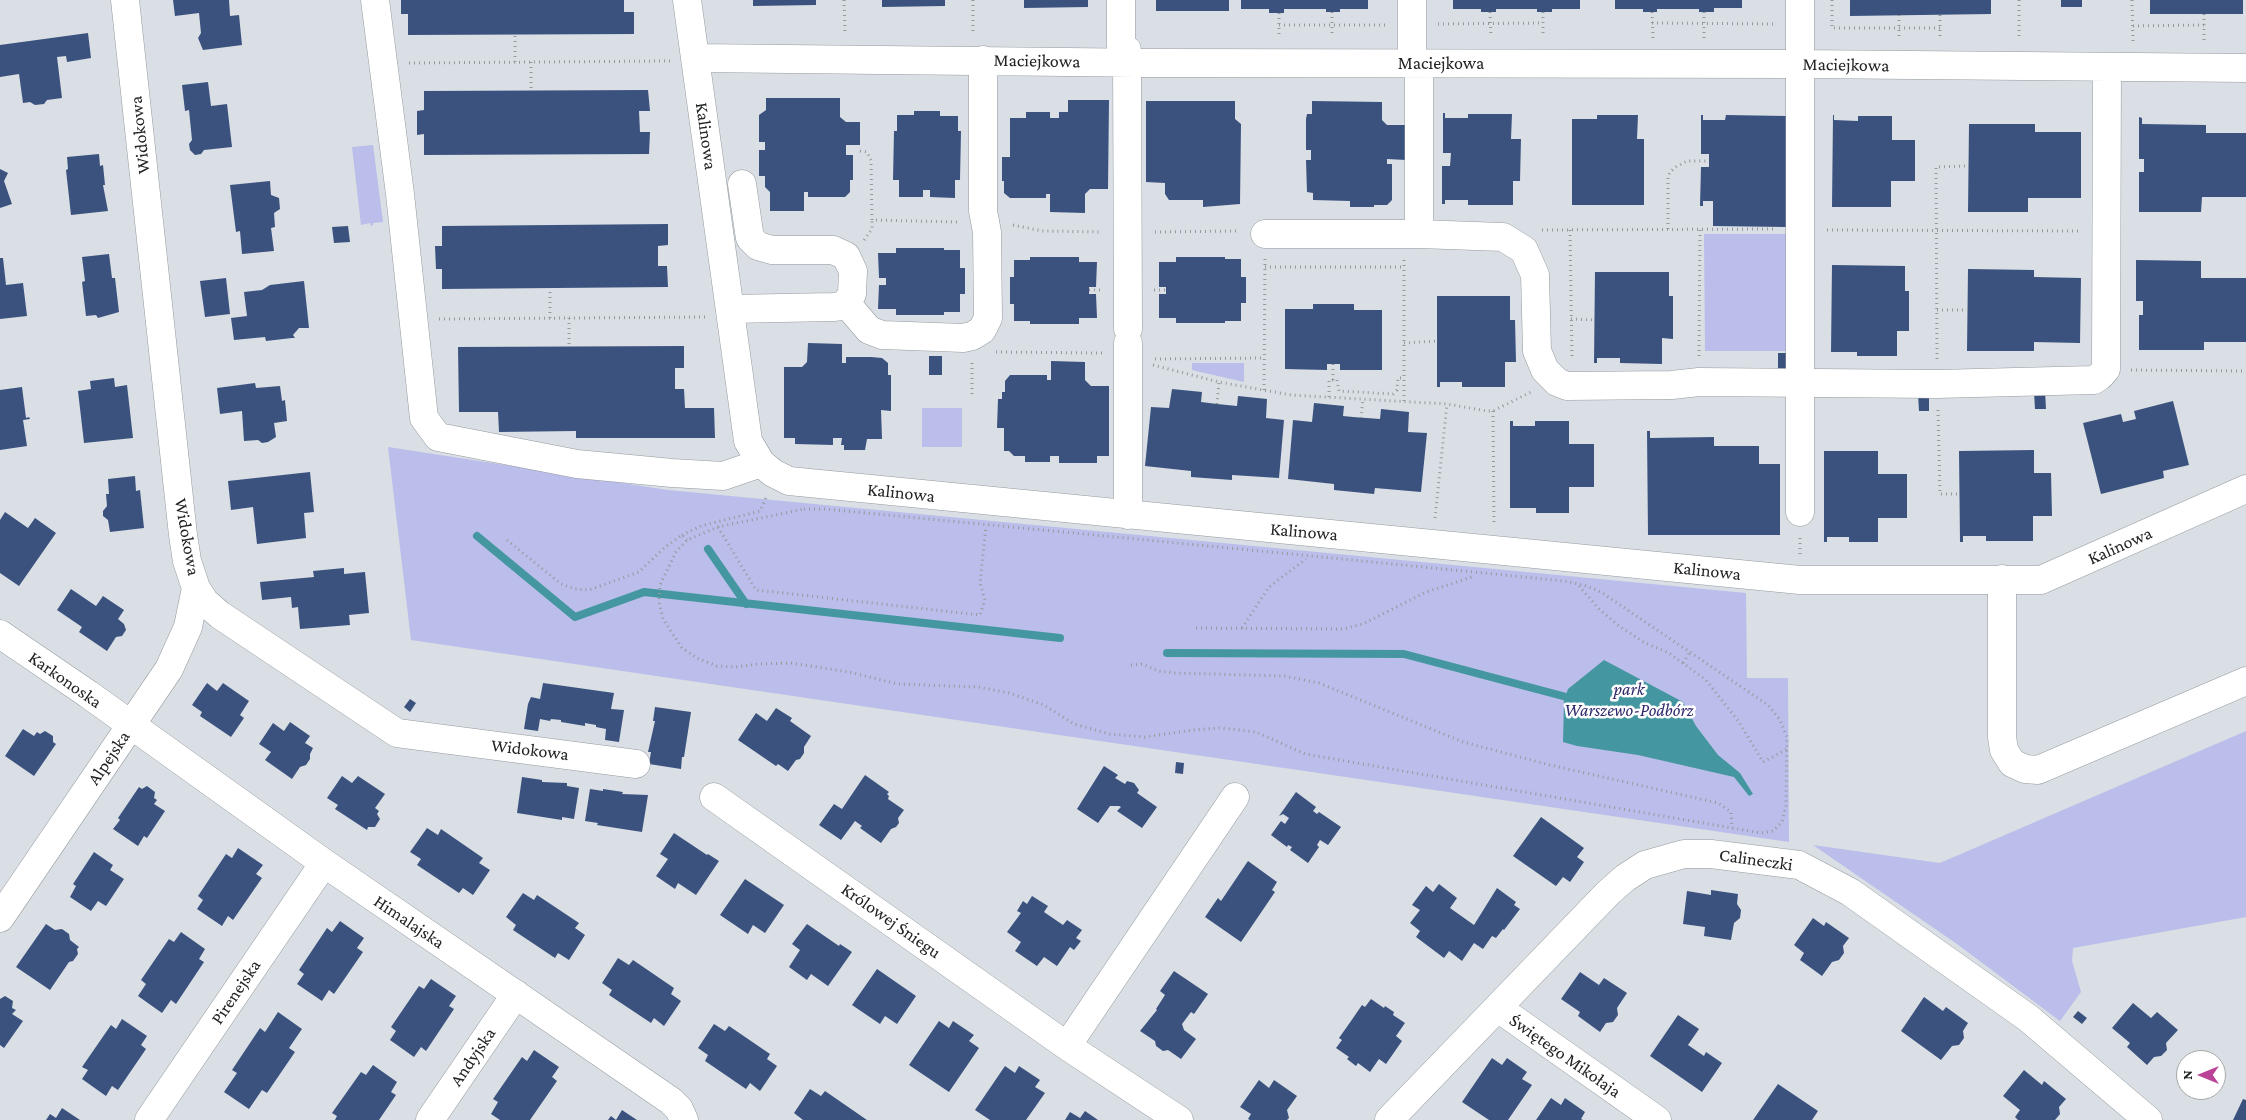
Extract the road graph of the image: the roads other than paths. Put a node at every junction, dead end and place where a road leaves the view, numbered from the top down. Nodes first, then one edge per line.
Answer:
1 (125, 0) edge
2 (375, 0) edge
3 (688, 0) edge
4 (1121, 0) edge
5 (1412, 0) edge
6 (1800, 0) edge
7 (978, 48) junction
8 (684, 59) junction
9 (1127, 62) junction
10 (1416, 62) junction
11 (1800, 64) junction
12 (2107, 67) junction
13 (2246, 68) edge
14 (742, 184) dead end
15 (1264, 234) road end
16 (1412, 234) junction
17 (846, 303) junction
18 (720, 313) junction
19 (1800, 381) junction
20 (761, 463) junction
21 (2246, 489) edge
22 (1800, 512) dead end
23 (1128, 515) junction
24 (2002, 579) junction
25 (196, 588) junction
26 (0, 634) edge
27 (2246, 681) edge
28 (131, 725) junction
29 (636, 764) dead end
30 (714, 796) dead end
31 (1234, 796) dead end
32 (324, 864) junction
33 (0, 918) edge
34 (516, 994) junction
35 (1498, 1008) junction
36 (1068, 1046) junction
37 (149, 1120) edge
38 (430, 1120) edge
39 (684, 1120) edge
40 (1179, 1120) edge
41 (1389, 1120) edge
42 (1657, 1120) edge
43 (2148, 1120) edge

1 - 25 street, Widokowa
2 - 20 street
3 - 8 street
4 - 9 street
5 - 10 street
6 - 11 street
7 - 8 street, Maciejkowa
7 - 9 street, Maciejkowa
7 - 17 street
8 - 18 street, Kalinowa
9 - 10 street, Maciejkowa
9 - 23 street
10 - 11 street, Maciejkowa
10 - 16 street
11 - 12 street, Maciejkowa
11 - 19 street
12 - 13 street, Maciejkowa
12 - 19 street
14 - 17 street
15 - 16 street
16 - 19 street
17 - 18 street
18 - 20 street, Kalinowa
19 - 22 street
20 - 23 street, Kalinowa
21 - 24 street, Kalinowa
23 - 24 street, Kalinowa
24 - 27 street
25 - 28 street, Alpejska
25 - 29 street, Widokowa
26 - 28 street, Karkonoska
28 - 32 street, Himalajska
28 - 33 street, Alpejska
30 - 36 street, Królowej Śniegu
31 - 36 street
32 - 34 street, Himalajska
32 - 37 street, Pirenejska
34 - 38 street, Andyjska
34 - 39 street, Himalajska
35 - 41 street, Calineczki
35 - 42 street, Świętego Mikołaja
35 - 43 street, Calineczki
36 - 40 street, Królowej Śniegu

